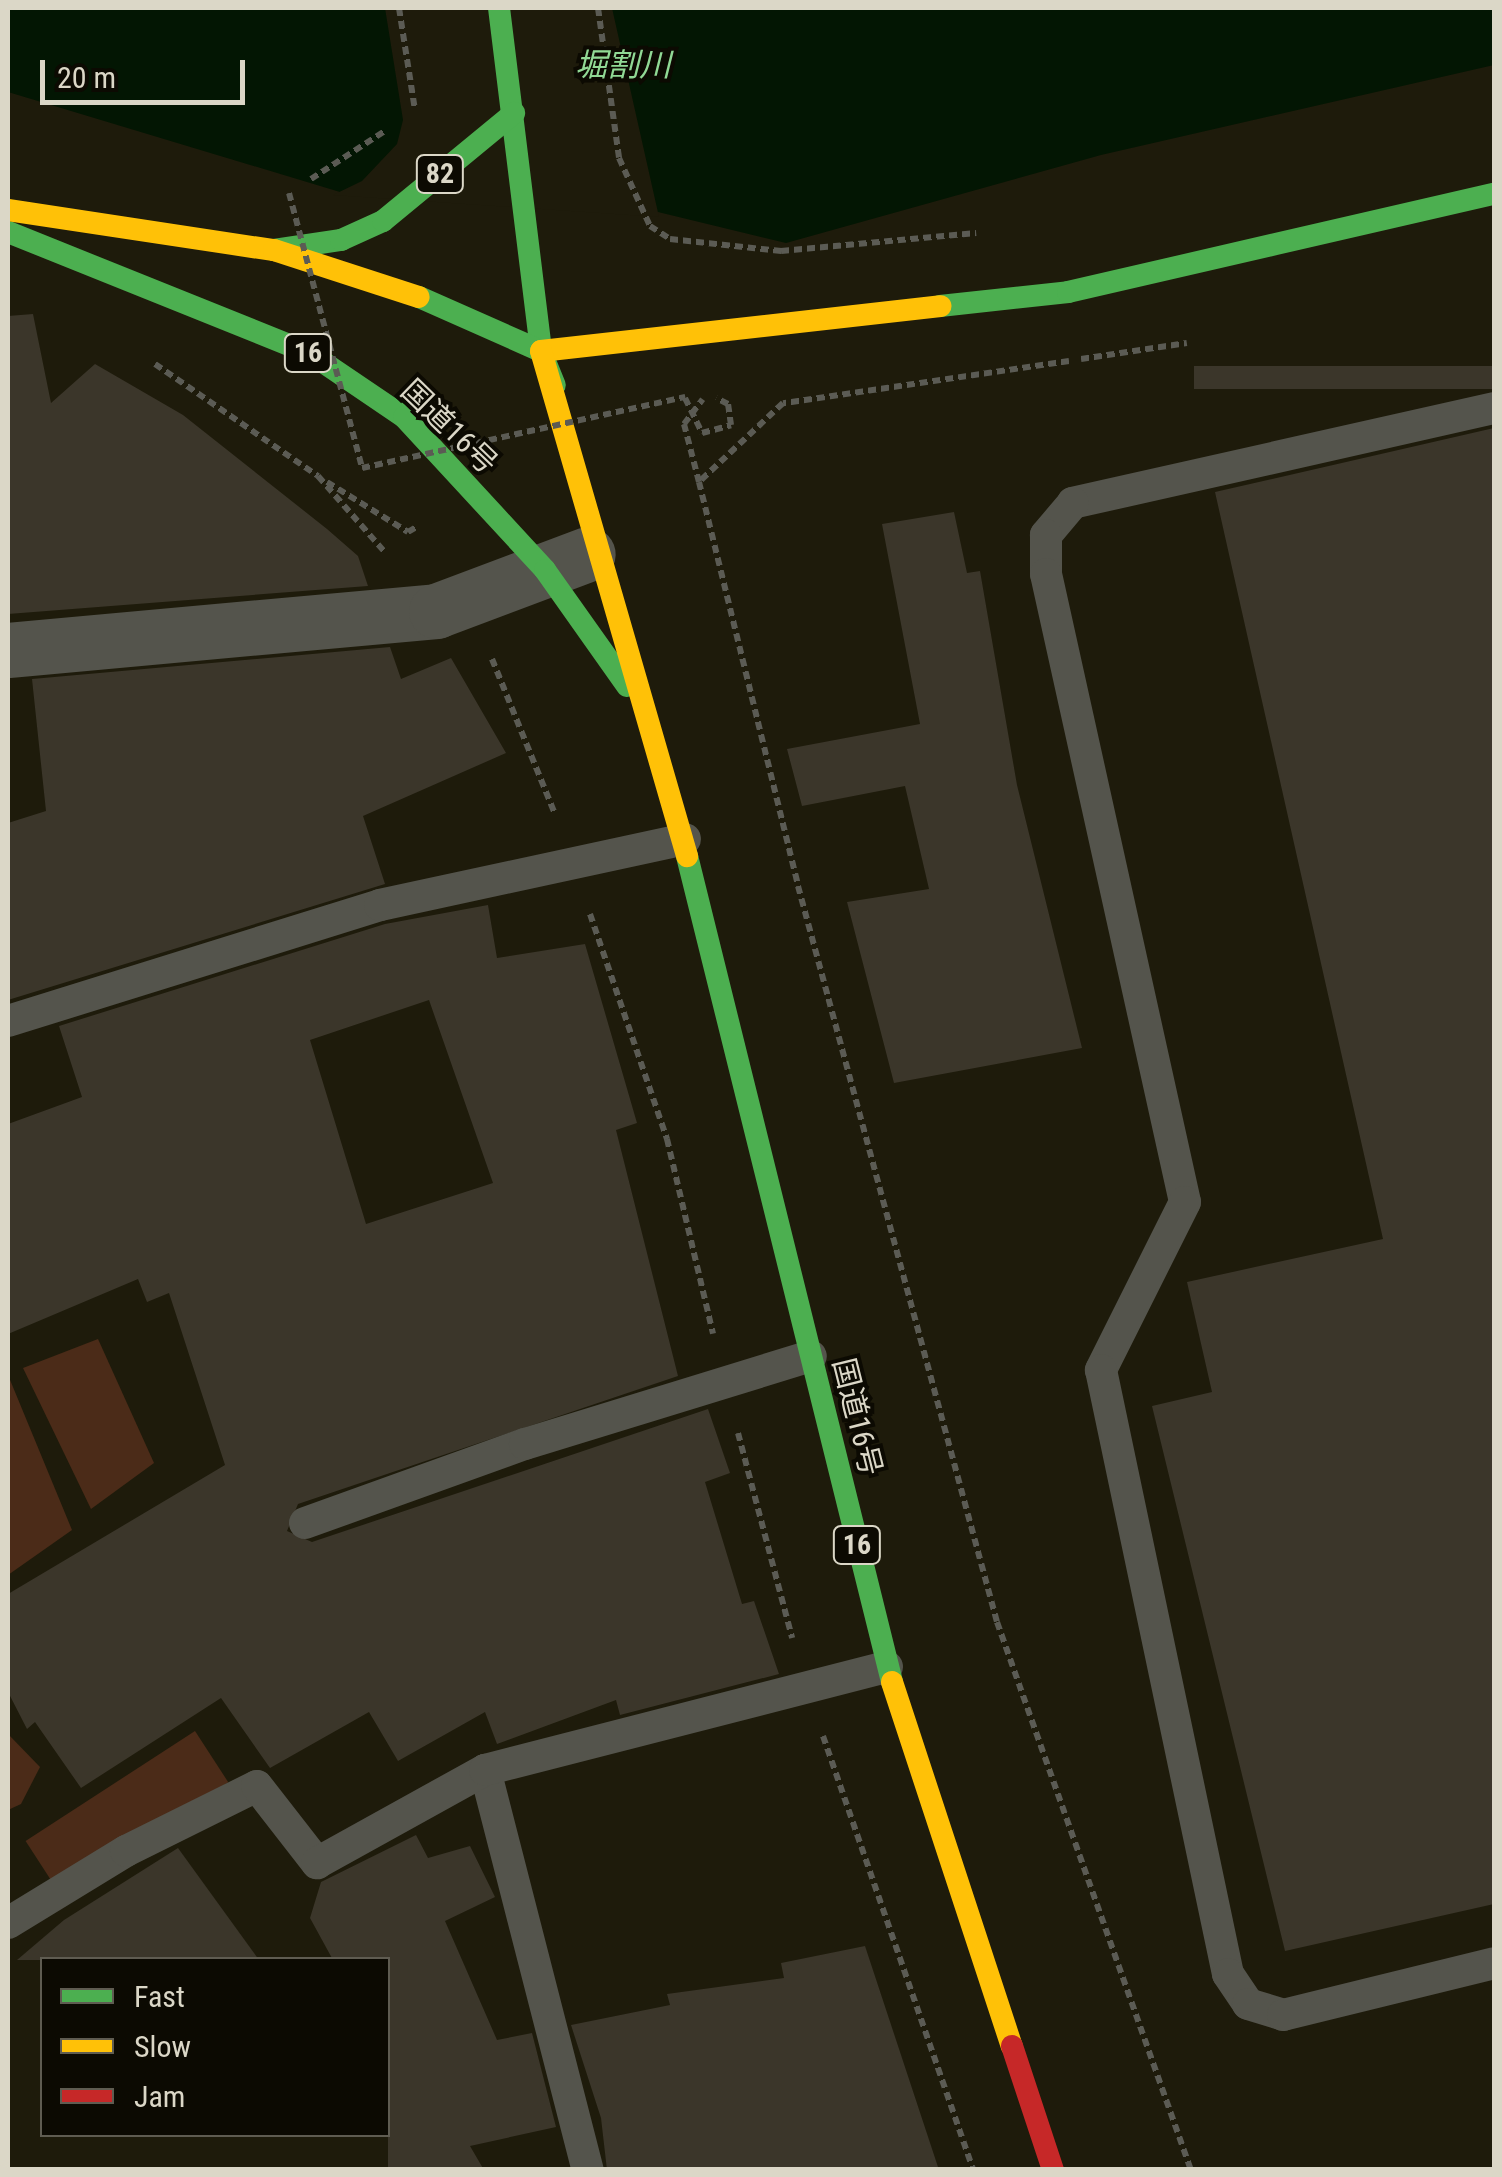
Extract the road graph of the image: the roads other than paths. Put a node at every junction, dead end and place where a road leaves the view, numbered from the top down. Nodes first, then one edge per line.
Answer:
1 (499, 8) edge
2 (514, 112) junction
3 (1494, 194) edge
4 (8, 210) edge
5 (8, 232) edge
6 (274, 250) junction
7 (541, 351) junction
8 (1494, 408) edge
9 (618, 542) junction
10 (545, 570) junction
11 (8, 650) edge
12 (655, 725) junction
13 (685, 839) junction
14 (8, 1021) edge
15 (811, 1356) junction
16 (305, 1524) dead end
17 (887, 1668) junction
18 (486, 1770) junction
19 (8, 1923) edge
20 (1494, 1963) edge
21 (588, 2170) edge
22 (1053, 2170) edge

1 - 2 main road, 国道16号
2 - 6 main road, 82
2 - 7 main road, 国道16号
3 - 7 main road
4 - 6 main road
5 - 10 main road, 国道16号 / 16
6 - 7 main road
7 - 9 main road, 国道16号 / 16
8 - 20 lane
9 - 10 street
9 - 12 main road, 国道16号 / 16
10 - 11 street
10 - 12 main road, 国道16号 / 16
12 - 13 main road, 国道16号 / 16
13 - 14 lane
13 - 15 main road, 国道16号 / 16
15 - 16 lane
15 - 17 main road, 国道16号 / 16
17 - 18 lane
17 - 22 main road, 国道16号 / 16
18 - 19 lane
18 - 21 lane

